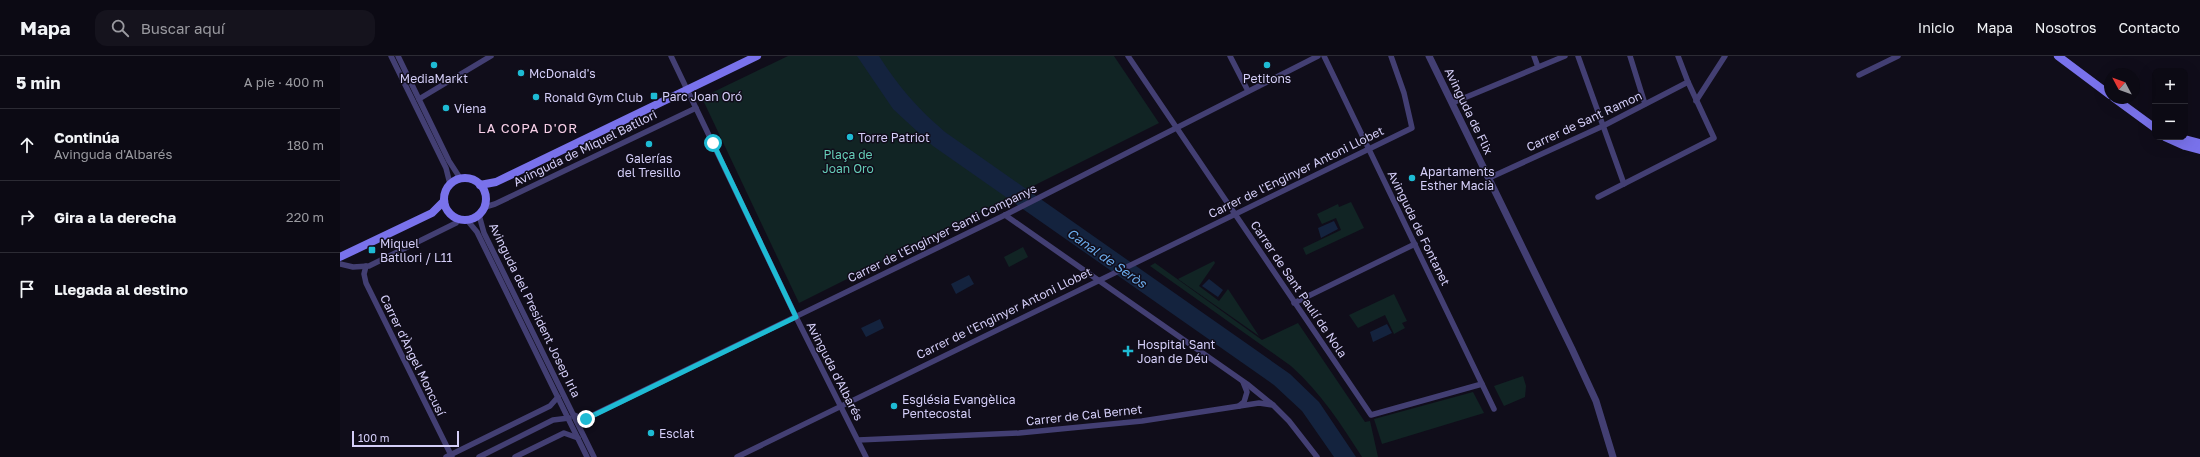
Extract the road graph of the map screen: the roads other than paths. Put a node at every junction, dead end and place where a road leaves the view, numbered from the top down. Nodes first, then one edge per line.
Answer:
1 (391, 56) edge
2 (398, 56) edge
3 (491, 56) edge
4 (671, 56) edge
5 (757, 56) edge
6 (1128, 56) edge
7 (1230, 56) edge
8 (1318, 56) edge
9 (1324, 56) edge
10 (1391, 56) edge
11 (1429, 56) edge
12 (1534, 56) edge
13 (1565, 56) edge
14 (1578, 56) edge
15 (1630, 56) edge
16 (1678, 56) edge
17 (1725, 56) edge
18 (1898, 56) edge
19 (2058, 56) edge
20 (1538, 67) junction
21 (1859, 75) dead end
22 (1688, 82) junction
23 (687, 89) junction
24 (2104, 90) edge
25 (1248, 91) junction
26 (419, 99) junction
27 (1696, 101) junction
28 (1452, 103) junction
29 (1645, 104) junction
30 (2122, 104) edge
31 (696, 108) junction
32 (1603, 126) junction
33 (2152, 126) edge
34 (1176, 127) junction
35 (2174, 140) edge
36 (2182, 140) edge
37 (2199, 148) edge
38 (1369, 149) junction
39 (460, 178) junction
40 (1489, 178) junction
41 (496, 182) junction
42 (450, 184) junction
43 (1624, 184) junction
44 (480, 185) junction
45 (485, 192) junction
46 (1598, 197) dead end
47 (444, 201) junction
48 (484, 207) junction
49 (432, 213) junction
50 (449, 213) junction
51 (1236, 214) junction
52 (479, 215) junction
53 (1005, 215) junction
54 (458, 219) junction
55 (467, 220) junction
56 (1415, 244) junction
57 (340, 257) edge
58 (340, 264) edge
59 (366, 266) junction
60 (353, 267) junction
61 (1098, 280) junction
62 (366, 283) junction
63 (1294, 303) junction
64 (796, 317) junction
65 (1242, 380) junction
66 (1482, 384) junction
67 (558, 397) junction
68 (1273, 405) junction
69 (840, 406) junction
70 (1239, 406) junction
71 (1494, 409) dead end
72 (571, 417) junction
73 (578, 438) junction
74 (858, 440) junction
75 (449, 456) edge
76 (1316, 456) edge
77 (479, 457) edge
78 (515, 457) edge
79 (586, 457) edge
80 (594, 457) edge
81 (736, 457) edge
82 (866, 457) edge
83 (1613, 457) edge

1 - 42 street
2 - 26 street
3 - 26 street
4 - 23 street, Avinguda d'Albarés
5 - 23 main road, Avinguda de Miquel Batllori
6 - 34 street, Carrer de Sant Paulí de Nola
7 - 25 street
8 - 25 street, Carrer de l'Enginyer Santi Companys
9 - 38 street, Avinguda de Fontanet
10 - 38 street, Carrer de l'Enginyer Antoni Llobet
11 - 28 street, Avinguda de Flix
12 - 20 street
13 - 20 street
14 - 32 street
15 - 29 street
16 - 22 street
17 - 27 street
18 - 21 street
19 - 24 main road
20 - 28 street
22 - 27 street
22 - 29 street, Carrer de Sant Ramon
23 - 31 street, Avinguda d'Albarés
23 - 41 main road, Avinguda de Miquel Batllori
25 - 34 street, Carrer de l'Enginyer Santi Companys
26 - 39 street
27 - 43 street
28 - 40 street, Avinguda de Flix
29 - 32 street, Carrer de Sant Ramon
30 - 33 main road
31 - 48 street, Avinguda de Miquel Batllori
31 - 64 street, Avinguda d'Albarés
32 - 40 street, Carrer de Sant Ramon
32 - 43 street
34 - 51 street, Carrer de Sant Paulí de Nola
34 - 53 street, Carrer de l'Enginyer Santi Companys
35 - 37 main road
36 - 37 main road
38 - 51 street, Carrer de l'Enginyer Antoni Llobet
38 - 56 street, Avinguda de Fontanet
39 - 42 main road
39 - 44 main road
40 - 83 street, Avinguda de Flix
41 - 44 main road, Avinguda de Miquel Batllori
41 - 45 main road, Avinguda de Miquel Batllori
42 - 47 main road
43 - 46 street
44 - 45 main road
45 - 48 main road
47 - 49 main road
47 - 50 main road
48 - 52 main road
49 - 50 main road
49 - 57 main road
50 - 54 main road
51 - 61 street, Carrer de l'Enginyer Antoni Llobet
51 - 63 street, Carrer de Sant Paulí de Nola
52 - 55 main road
52 - 72 street, Avinguda del President Josep Irla
53 - 61 street
53 - 64 street, Carrer de l'Enginyer Santi Companys
54 - 55 main road
54 - 59 street
55 - 67 street, Avinguda del President Josep Irla
56 - 63 street
56 - 66 street, Avinguda de Fontanet
58 - 60 street
59 - 60 street
59 - 62 street, Carrer d'Àngel Moncusí
60 - 62 street, Carrer d'Àngel Moncusí
61 - 65 street
61 - 69 street, Carrer de l'Enginyer Antoni Llobet
62 - 75 street, Carrer d'Àngel Moncusí
63 - 66 street, Carrer de Sant Paulí de Nola
64 - 69 street, Avinguda d'Albarés
64 - 72 street, Carrer de l'Enginyer Santi Companys
65 - 68 street
65 - 70 street
66 - 71 street, Avinguda de Fontanet
67 - 72 street, Avinguda del President Josep Irla
67 - 75 street
68 - 70 street, Carrer de Cal Bernet
68 - 76 street
69 - 74 street, Avinguda d'Albarés
69 - 81 street, Carrer de l'Enginyer Antoni Llobet
70 - 74 street, Carrer de Cal Bernet
72 - 73 street, Avinguda del President Josep Irla
72 - 77 street, Carrer de l'Enginyer Santi Companys
72 - 80 street, Avinguda del President Josep Irla
73 - 78 street
73 - 79 street, Avinguda del President Josep Irla
74 - 82 street, Avinguda d'Albarés

